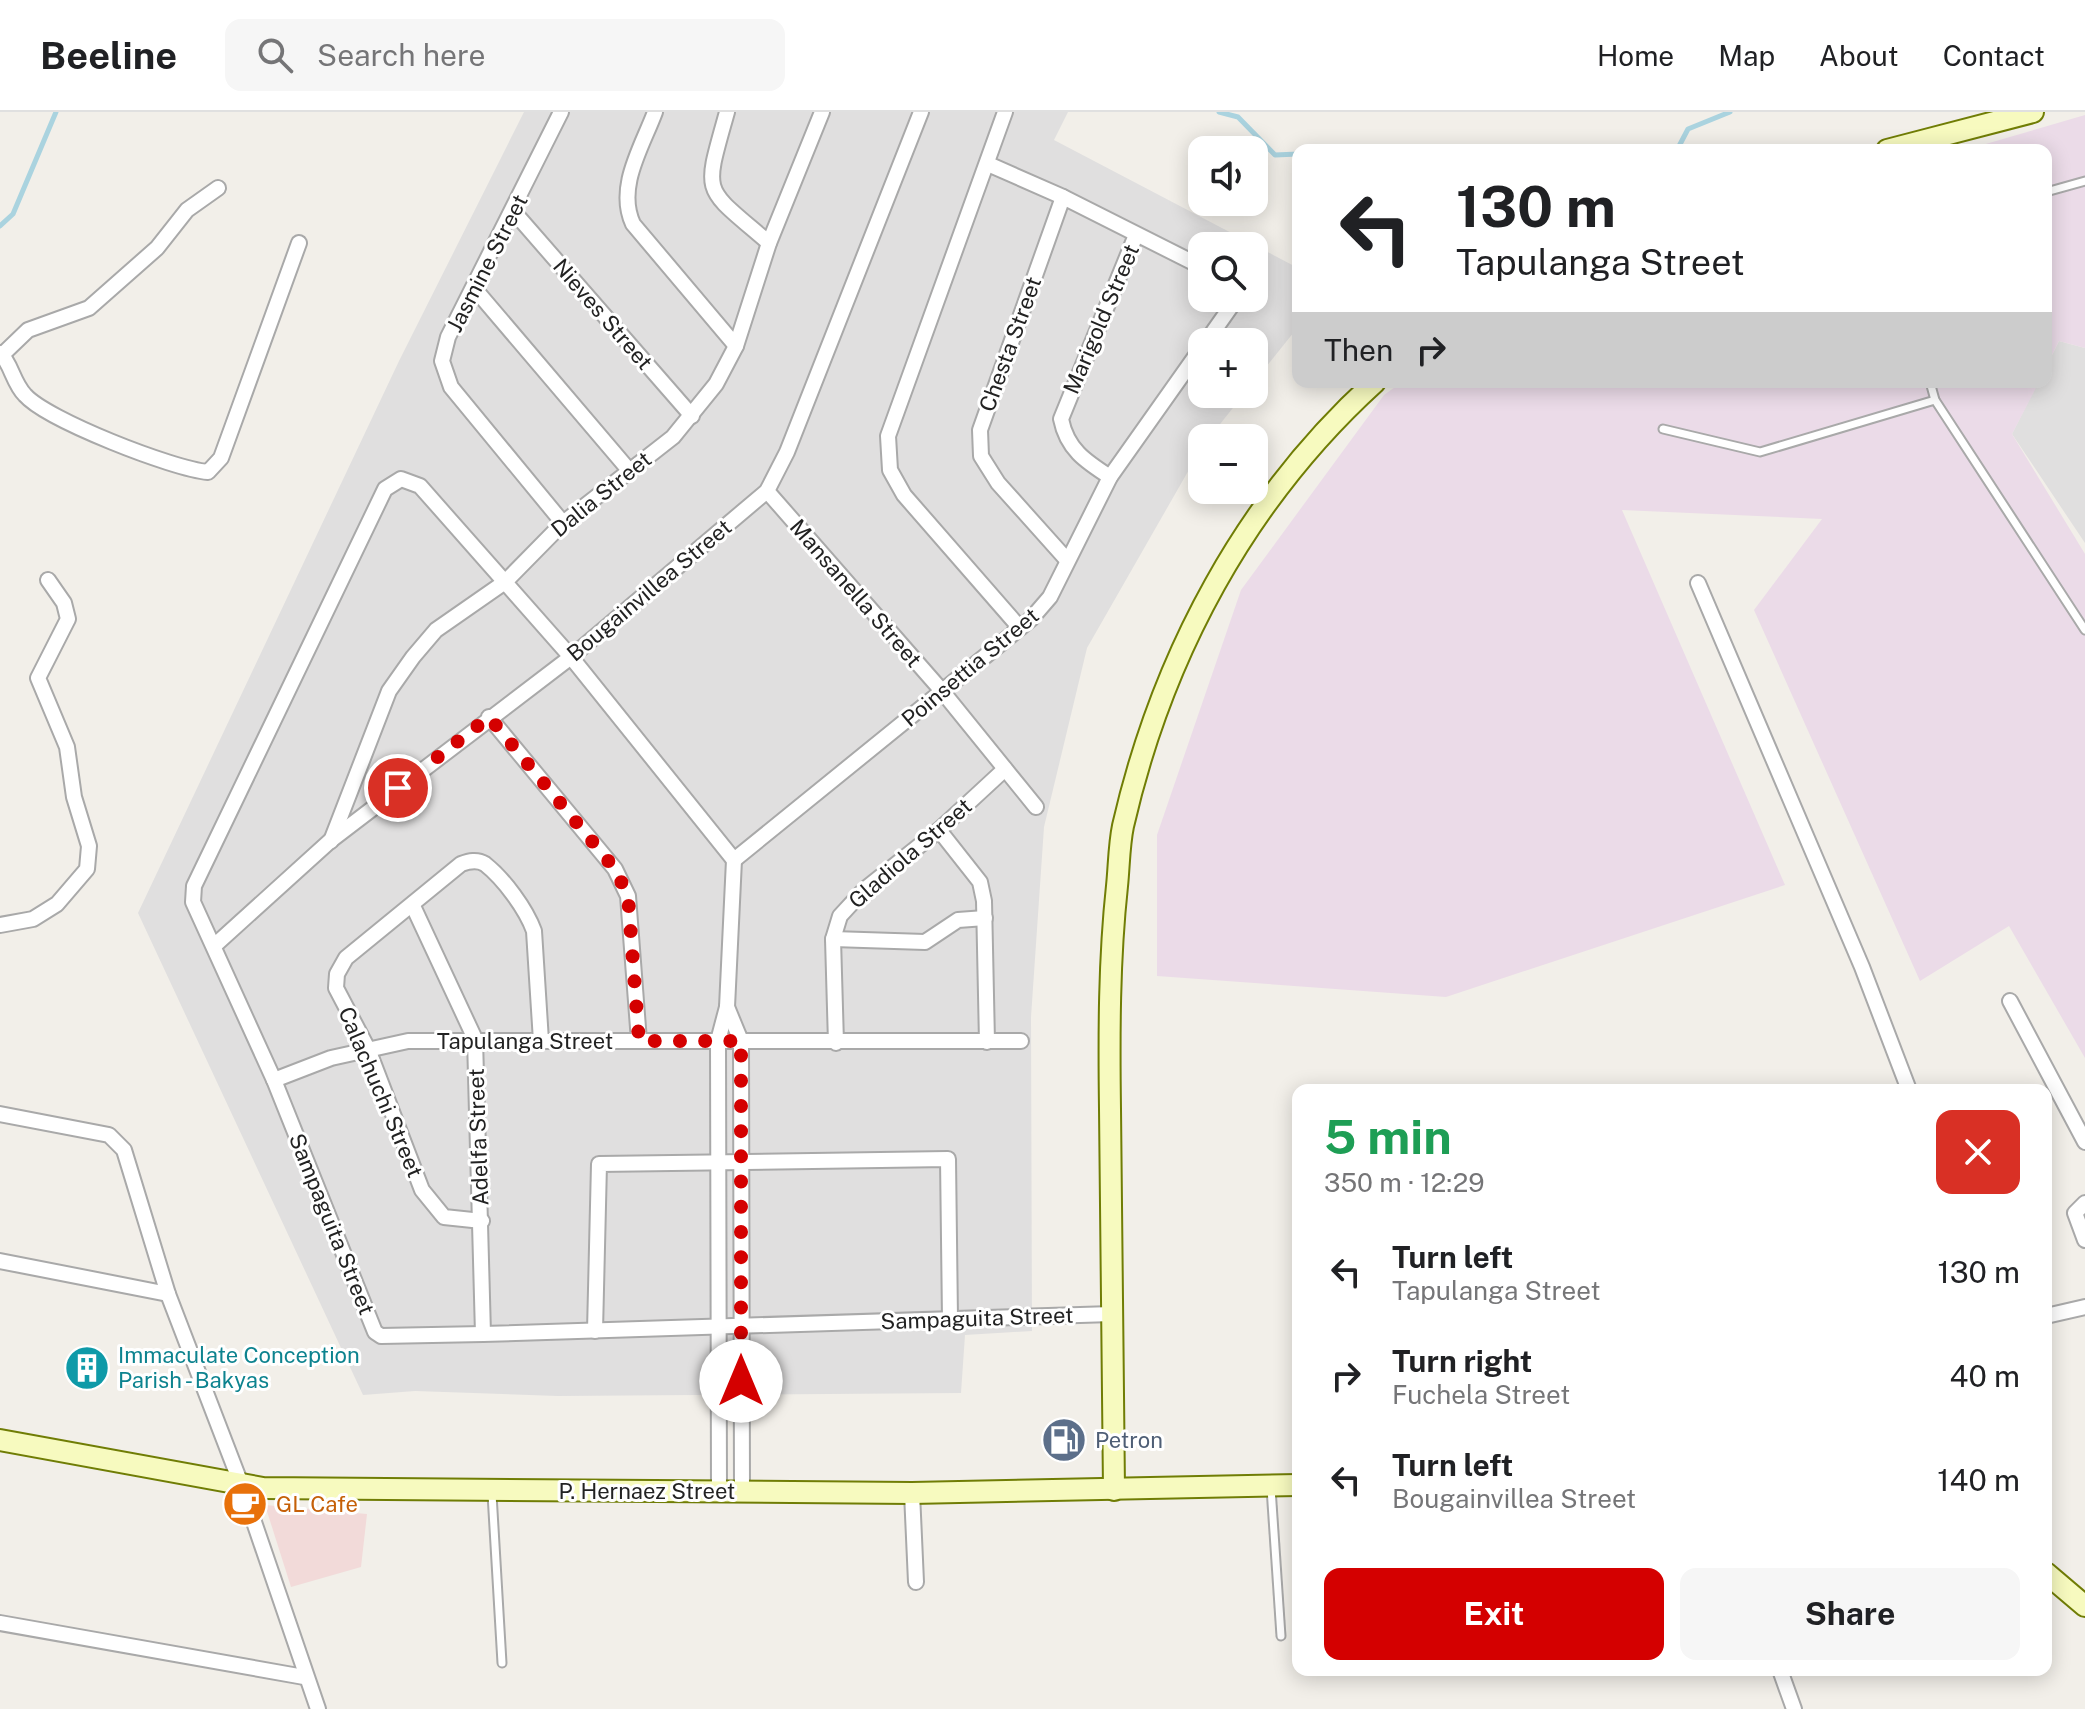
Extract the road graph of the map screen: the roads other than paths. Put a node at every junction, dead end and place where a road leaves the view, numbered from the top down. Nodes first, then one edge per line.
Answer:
1 (561, 112) edge
2 (655, 112) edge
3 (727, 112) edge
4 (822, 112) edge
5 (921, 112) edge
6 (1005, 112) edge
7 (2033, 112) edge
8 (1910, 144) edge
9 (988, 164) junction
10 (2085, 181) edge
11 (218, 188) dead end
12 (2052, 190) edge
13 (1063, 197) junction
14 (514, 212) junction
15 (1136, 235) junction
16 (299, 243) dead end
17 (769, 243) junction
18 (1188, 260) edge
19 (474, 288) junction
20 (736, 346) junction
21 (1, 353) edge
22 (1188, 367) edge
23 (1369, 388) edge
24 (1932, 388) edge
25 (1935, 400) junction
26 (692, 416) junction
27 (1663, 429) dead end
28 (628, 469) junction
29 (1110, 477) junction
30 (767, 491) junction
31 (563, 523) junction
32 (1067, 560) junction
33 (48, 580) dead end
34 (505, 582) junction
35 (1698, 583) dead end
36 (1020, 628) junction
37 (2085, 630) edge
38 (571, 657) junction
39 (942, 691) junction
40 (489, 717) junction
41 (1005, 769) junction
42 (1036, 807) dead end
43 (939, 830) junction
44 (330, 841) junction
45 (734, 860) junction
46 (413, 906) junction
47 (985, 918) junction
48 (0, 925) edge
49 (833, 939) junction
50 (214, 946) junction
51 (2010, 1001) dead end
52 (727, 1007) junction
53 (475, 1039) junction
54 (541, 1041) junction
55 (639, 1041) junction
56 (718, 1041) junction
57 (741, 1041) junction
58 (1021, 1041) dead end
59 (987, 1042) junction
60 (836, 1043) junction
61 (368, 1049) junction
62 (274, 1080) junction
63 (1907, 1084) edge
64 (0, 1114) edge
65 (2085, 1142) edge
66 (718, 1162) junction
67 (741, 1162) junction
68 (2085, 1203) edge
69 (482, 1221) junction
70 (2085, 1240) edge
71 (0, 1261) edge
72 (168, 1294) junction
73 (2085, 1307) edge
74 (1112, 1314) junction
75 (2052, 1315) edge
76 (950, 1319) junction
77 (719, 1326) junction
78 (741, 1326) junction
79 (595, 1331) junction
80 (483, 1334) junction
81 (0, 1440) edge
82 (241, 1484) junction
83 (1292, 1485) edge
84 (1271, 1486) junction
85 (1114, 1490) junction
86 (492, 1491) junction
87 (719, 1491) junction
88 (742, 1491) junction
89 (912, 1493) junction
90 (2052, 1578) edge
91 (916, 1582) dead end
92 (2085, 1606) edge
93 (0, 1623) edge
94 (1281, 1636) dead end
95 (502, 1663) dead end
96 (1782, 1676) edge
97 (304, 1677) junction
98 (318, 1709) edge
99 (1794, 1709) edge

1 - 14 street, Jasmine Street
2 - 20 street
3 - 17 street
4 - 17 street, Dalia Street
5 - 30 street, Bougainvillea Street
6 - 9 street
7 - 8 main road
9 - 13 street
9 - 36 street
10 - 12 lane
11 - 21 street
13 - 15 street
13 - 32 street, Chesta Street
14 - 19 street, Jasmine Street
14 - 26 street, Nieves Street
15 - 18 street
15 - 29 street, Marigold Street
16 - 21 street
17 - 20 street, Dalia Street
19 - 28 street
19 - 31 street, Jasmine Street
20 - 26 street, Dalia Street
22 - 29 street, Poinsettia Street
23 - 74 main road
24 - 25 lane
25 - 27 lane
25 - 37 lane
26 - 28 street, Dalia Street
28 - 31 street, Dalia Street
29 - 32 street, Poinsettia Street
30 - 38 street, Bougainvillea Street
30 - 39 street, Mansanella Street
31 - 34 street, Dalia Street
32 - 36 street, Poinsettia Street
33 - 48 street
34 - 38 street
34 - 44 street, Dalia Street
34 - 50 street, Sampaguita Street
35 - 63 street
36 - 39 street, Poinsettia Street
38 - 40 street, Bougainvillea Street
38 - 45 street
39 - 41 street, Mansanella Street
39 - 45 street, Poinsettia Street
40 - 44 street, Bougainvillea Street
40 - 55 street
41 - 42 street, Mansanella Street
41 - 43 street, Gladiola Street
43 - 47 street
43 - 49 street, Gladiola Street
44 - 50 street, Bougainvillea Street
45 - 52 street
46 - 53 street, Adelfa Street
46 - 54 street, Calachuchi Street
46 - 61 street, Calachuchi Street
47 - 49 street
47 - 59 street
49 - 60 street, Gladiola Street
50 - 62 street, Sampaguita Street
51 - 65 street
52 - 56 street
52 - 57 street
53 - 54 street, Tapulanga Street
53 - 61 street, Tapulanga Street
53 - 69 street, Adelfa Street
54 - 55 street, Tapulanga Street
55 - 56 street, Tapulanga Street
56 - 57 street, Tapulanga Street
56 - 66 street
57 - 60 street, Tapulanga Street
57 - 67 street
58 - 59 street, Tapulanga Street
59 - 60 street, Tapulanga Street
61 - 62 street, Tapulanga Street
61 - 69 street, Calachuchi Street
62 - 80 street, Sampaguita Street
64 - 72 street
66 - 67 street
66 - 77 street
66 - 79 street
67 - 76 street
67 - 78 street
68 - 70 street
69 - 80 street, Adelfa Street
71 - 72 street
72 - 82 street
73 - 75 street
74 - 76 street, Sampaguita Street
74 - 85 main road
76 - 78 street, Sampaguita Street
77 - 78 street, Sampaguita Street
77 - 79 street, Sampaguita Street
77 - 87 street
78 - 88 street
79 - 80 street, Sampaguita Street
81 - 82 main road, P. Hernaez Street
82 - 86 main road, P. Hernaez Street
82 - 97 street
83 - 84 main road, P. Hernaez Street
84 - 85 main road, P. Hernaez Street
84 - 94 lane
85 - 89 main road, P. Hernaez Street
86 - 87 main road, P. Hernaez Street
86 - 95 lane
87 - 88 main road, P. Hernaez Street
88 - 89 main road, P. Hernaez Street
89 - 91 street
90 - 92 main road
93 - 97 street
96 - 99 street
97 - 98 street

